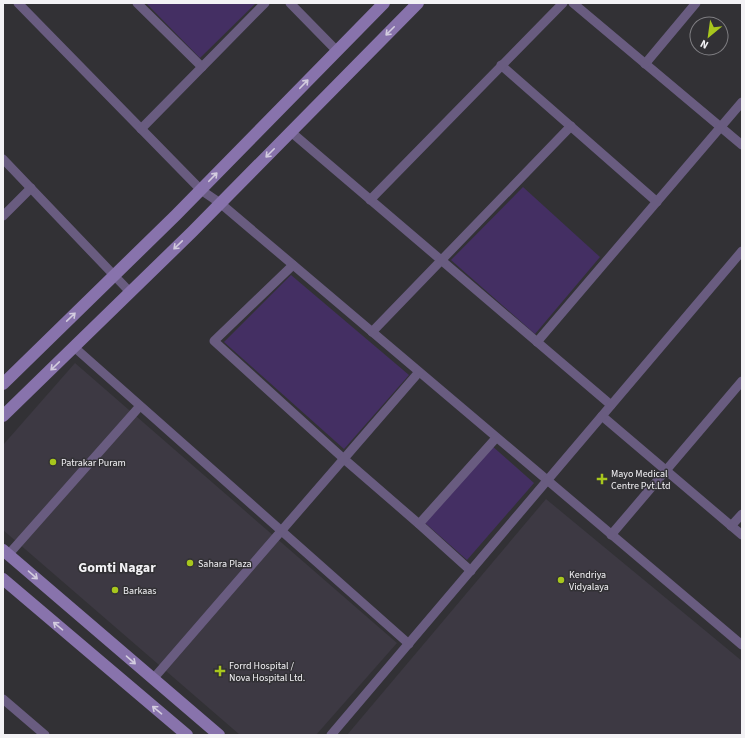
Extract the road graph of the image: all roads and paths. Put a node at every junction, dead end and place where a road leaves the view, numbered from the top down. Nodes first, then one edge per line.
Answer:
1 (18, 3) edge
2 (137, 3) edge
3 (265, 3) edge
4 (290, 3) edge
5 (384, 3) edge
6 (418, 3) edge
7 (563, 3) edge
8 (573, 3) edge
9 (696, 3) edge
10 (337, 51) junction
11 (645, 64) junction
12 (502, 66) junction
13 (202, 67) junction
14 (742, 102) edge
15 (571, 126) junction
16 (721, 127) junction
17 (141, 129) junction
18 (291, 132) junction
19 (742, 145) edge
20 (3, 159) edge
21 (31, 188) junction
22 (201, 190) junction
23 (370, 200) junction
24 (657, 202) junction
25 (220, 203) junction
26 (3, 216) edge
27 (742, 251) edge
28 (441, 260) junction
29 (293, 265) junction
30 (115, 275) junction
31 (130, 292) junction
32 (372, 332) junction
33 (537, 342) junction
34 (74, 347) junction
35 (419, 372) junction
36 (742, 381) edge
37 (3, 384) edge
38 (611, 405) junction
39 (140, 406) junction
40 (3, 416) edge
41 (602, 416) junction
42 (496, 438) junction
43 (344, 458) junction
44 (666, 470) junction
45 (547, 481) junction
46 (742, 514) edge
47 (419, 524) junction
48 (731, 526) junction
49 (281, 531) junction
50 (611, 535) junction
51 (742, 535) edge
52 (6, 552) edge
53 (470, 571) junction
54 (3, 579) edge
55 (409, 644) junction
56 (742, 645) edge
57 (153, 679) junction
58 (3, 699) edge
59 (45, 735) edge
60 (187, 735) edge
61 (219, 735) edge
62 (331, 735) edge

1 - 17 street
2 - 13 street
3 - 13 street
4 - 10 street
5 - 10 street
6 -> 18 street
7 - 12 street
8 - 11 street
9 - 11 street
22 -> 10 street
11 - 16 street
12 - 15 street
12 - 23 street
13 - 17 street
14 - 16 street
15 - 24 street
15 - 28 street
16 - 19 street
16 - 24 street
17 - 22 street
18 - 23 street
18 -> 25 street
20 - 21 street
21 - 26 street
21 - 30 street
22 - 25 street
22 - 30 street
23 - 28 street
24 - 33 street
25 - 29 street
25 -> 31 street
27 - 38 street
28 - 32 street
28 - 33 street
29 - 32 street
29 - 43 street
30 - 31 street
37 -> 30 street
31 - 34 street
32 - 35 street
33 - 38 street
34 - 39 street
34 -> 40 street
35 - 42 street
35 - 43 street
36 - 44 street
38 - 41 street
39 - 49 street
39 - 52 street
41 - 44 street
41 - 45 street
42 - 45 street
42 - 47 street
43 - 47 street
43 - 49 street
44 - 48 street
44 - 50 street
45 - 50 street
45 - 53 street
46 - 48 street
47 - 53 street
48 - 51 street
49 - 55 street
49 - 57 street
50 - 56 street
52 -> 57 street
53 - 55 street
60 -> 54 street
55 - 62 street
57 - 61 street
58 - 59 street

